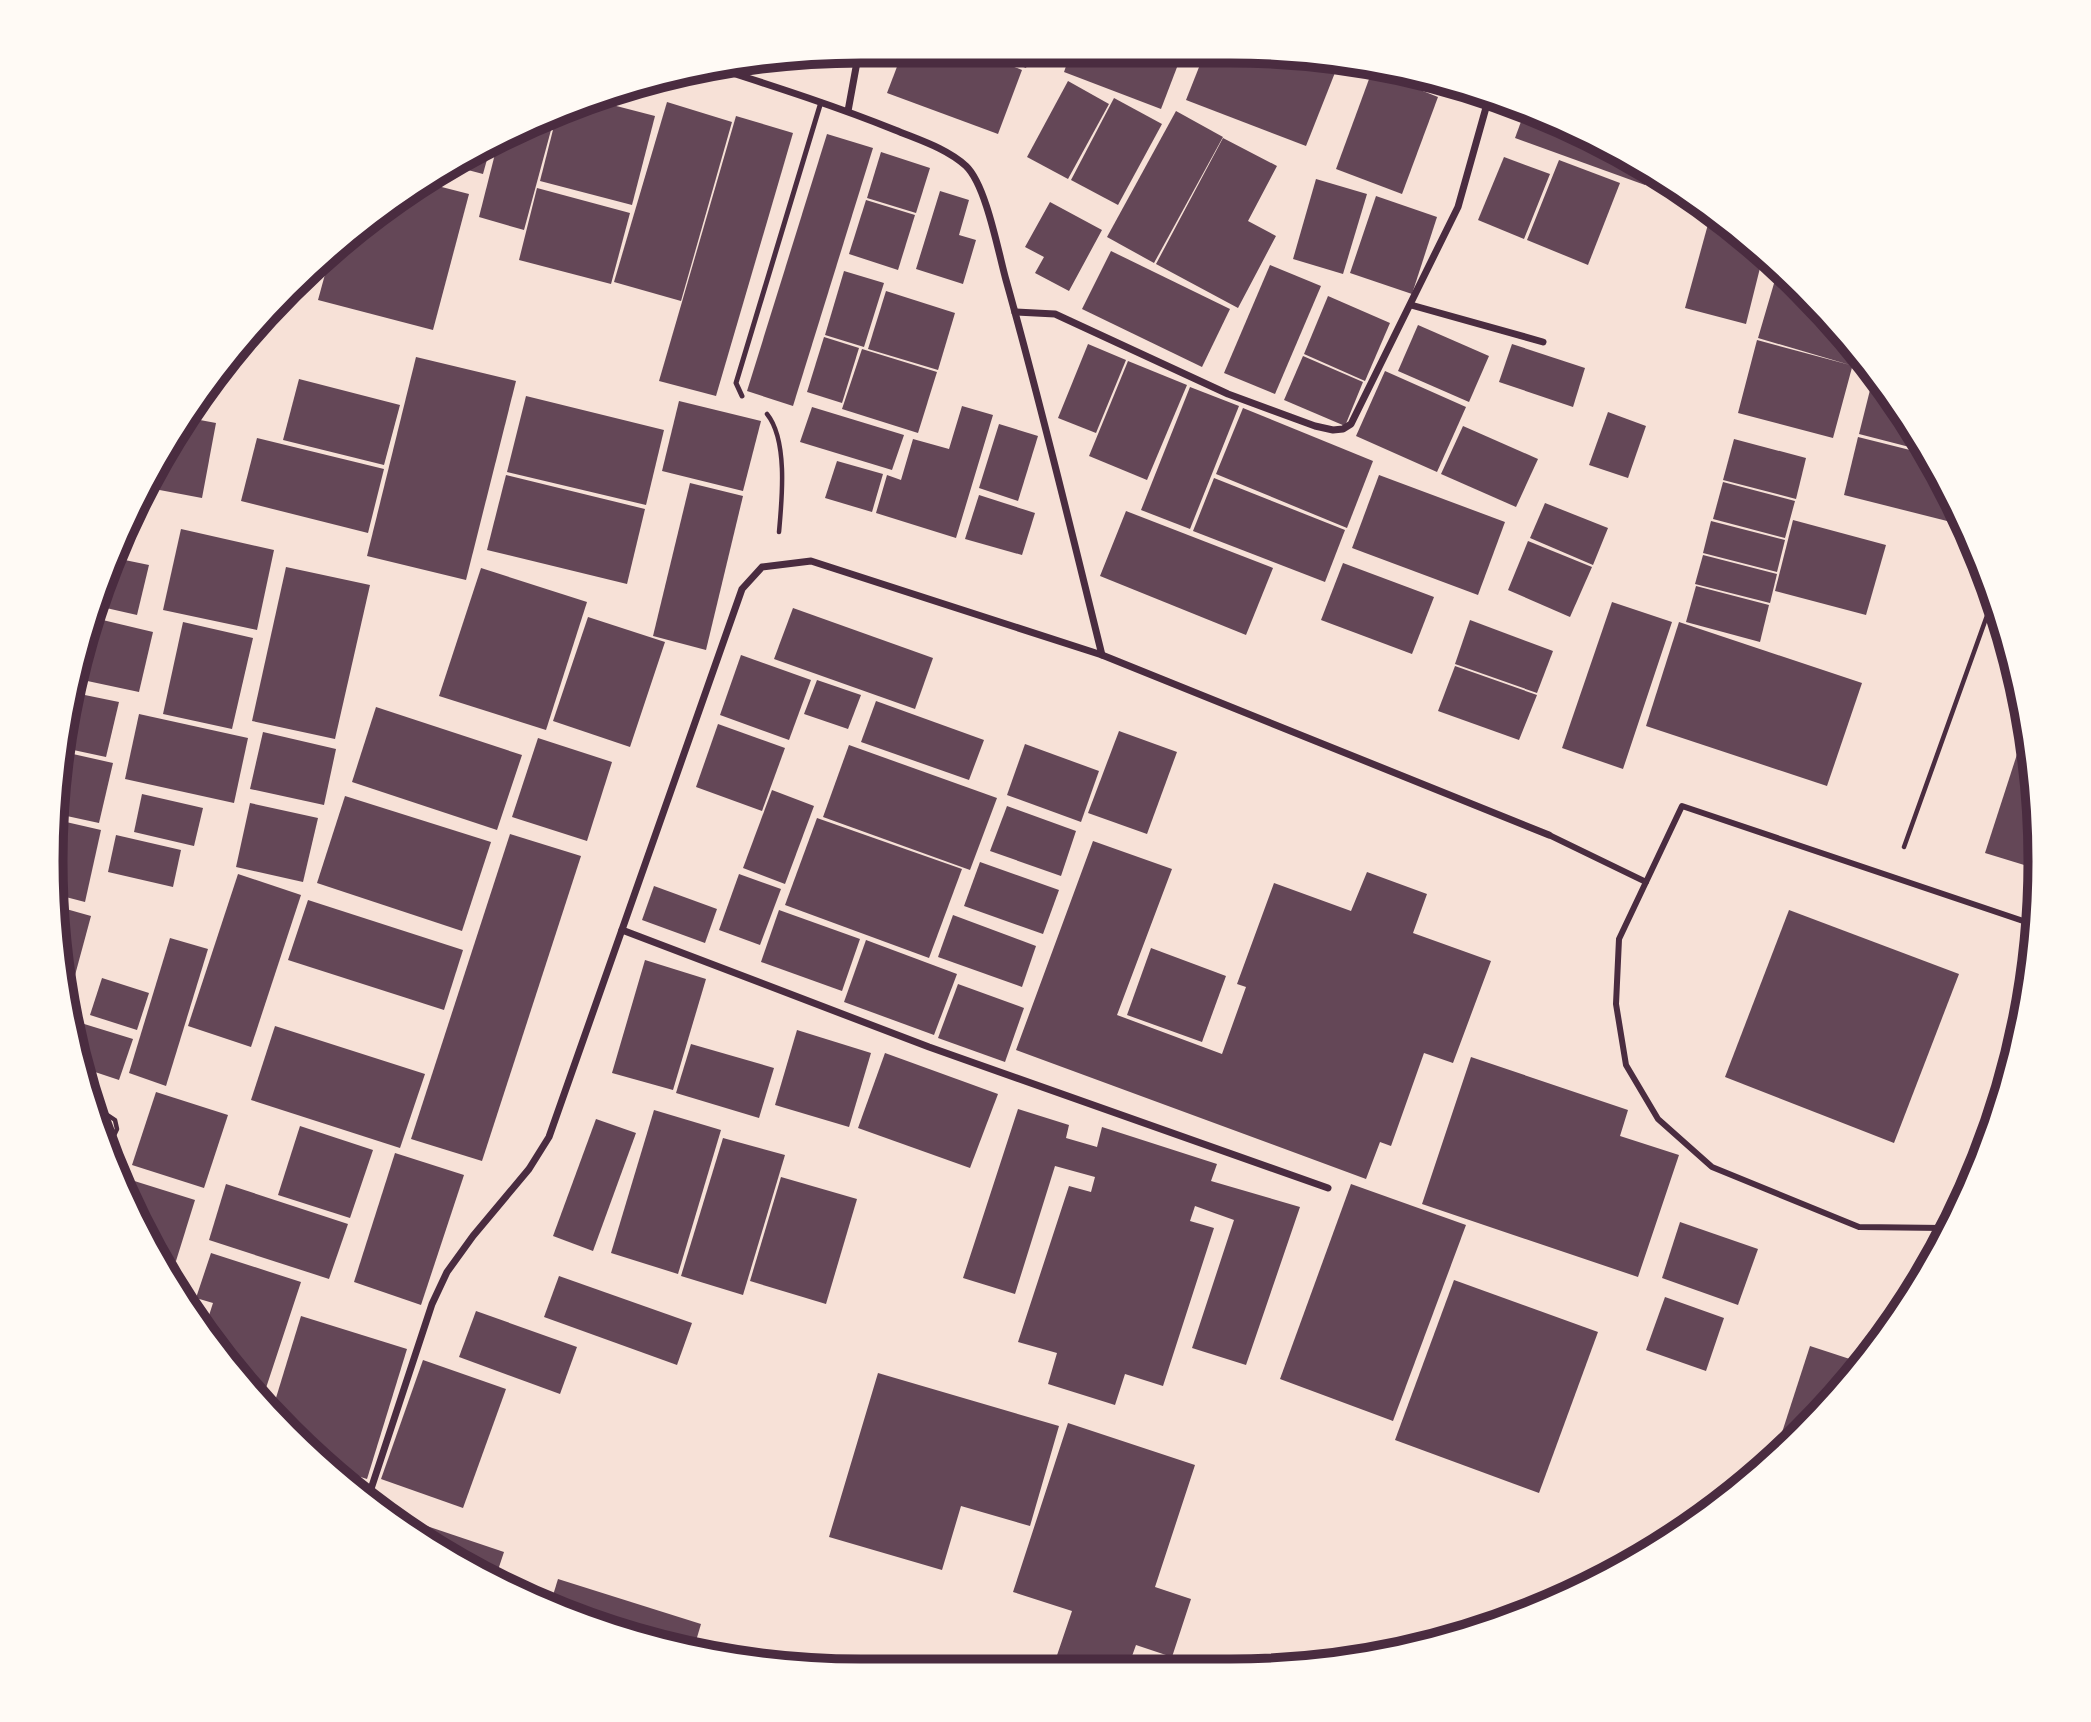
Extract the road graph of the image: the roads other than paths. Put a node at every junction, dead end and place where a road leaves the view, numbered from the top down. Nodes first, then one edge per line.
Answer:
1 (857, 63) edge
2 (734, 74) edge
3 (821, 102) junction
4 (1487, 105) edge
5 (848, 111) junction
6 (1410, 304) junction
7 (1015, 312) junction
8 (1543, 342) dead end
9 (742, 396) road end
10 (1102, 655) junction
11 (1549, 835) joint
12 (1646, 883) junction
13 (2025, 922) edge
14 (622, 930) junction
15 (1328, 1188) dead end
16 (1938, 1228) edge
17 (371, 1490) edge

1 - 5 street
2 - 3 street
3 - 5 street
3 - 9 lane
4 - 6 street
5 - 7 street
6 - 7 street
6 - 8 street
7 - 10 street
10 - 11 street
10 - 14 street
11 - 12 street
12 - 13 street
12 - 16 street
14 - 15 street
14 - 17 street

